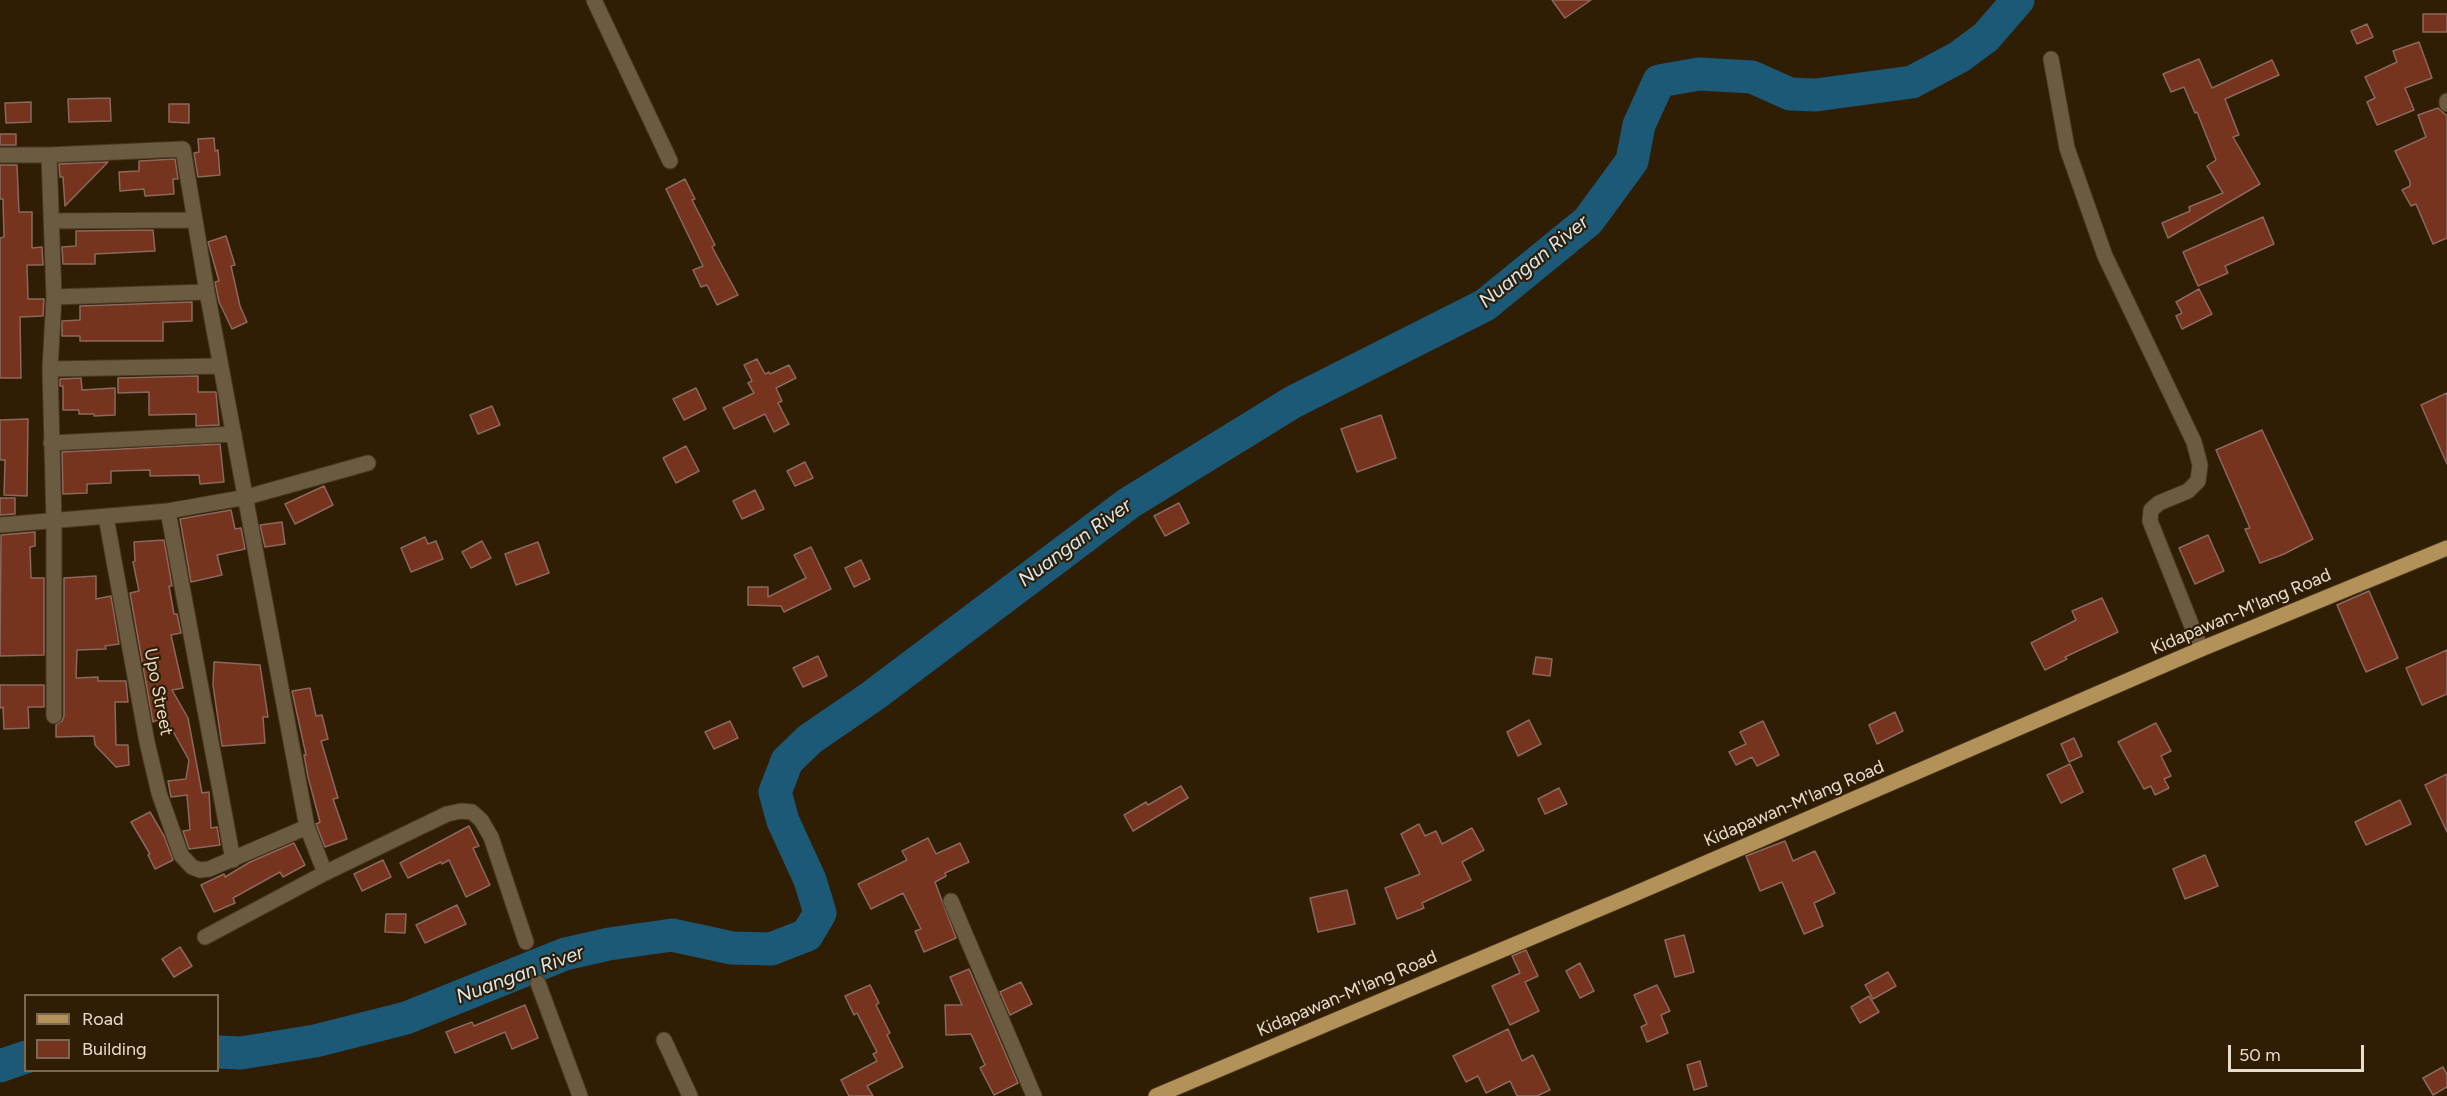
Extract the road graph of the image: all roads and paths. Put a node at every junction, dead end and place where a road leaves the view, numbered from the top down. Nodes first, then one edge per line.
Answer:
1 (594, 0) edge
2 (2051, 58) dead end
3 (0, 155) edge
4 (49, 155) junction
5 (670, 161) dead end
6 (195, 220) junction
7 (52, 221) junction
8 (207, 292) junction
9 (54, 297) junction
10 (221, 366) junction
11 (50, 369) junction
12 (234, 434) junction
13 (51, 443) junction
14 (368, 464) dead end
15 (247, 497) junction
16 (168, 511) junction
17 (106, 518) junction
18 (54, 521) junction
19 (0, 525) edge
20 (2447, 548) edge
21 (2201, 649) junction
22 (54, 716) dead end
23 (307, 827) junction
24 (233, 860) junction
25 (325, 873) junction
26 (951, 902) dead end
27 (205, 937) dead end
28 (526, 942) dead end
29 (538, 983) dead end
30 (664, 1040) dead end
31 (580, 1096) edge
32 (690, 1096) edge
33 (1034, 1096) edge
34 (1156, 1096) edge

1 - 5 street
2 - 21 street
3 - 4 street
4 - 6 street
4 - 7 street
6 - 7 street
6 - 8 street
7 - 9 street
8 - 9 street
8 - 10 street
9 - 11 street
10 - 11 street
10 - 12 street
11 - 13 street
12 - 13 street
12 - 15 street
13 - 18 street
14 - 15 street
15 - 16 street
15 - 23 street
16 - 17 street
16 - 24 street
17 - 18 street
17 - 24 street, Upo Street
18 - 19 street
18 - 22 street
20 - 21 main road, Kidapawan-M'lang Road
21 - 34 main road, Kidapawan-M'lang Road
23 - 24 street
23 - 25 street
25 - 27 street
25 - 28 street
26 - 33 street
29 - 31 street
30 - 32 street

